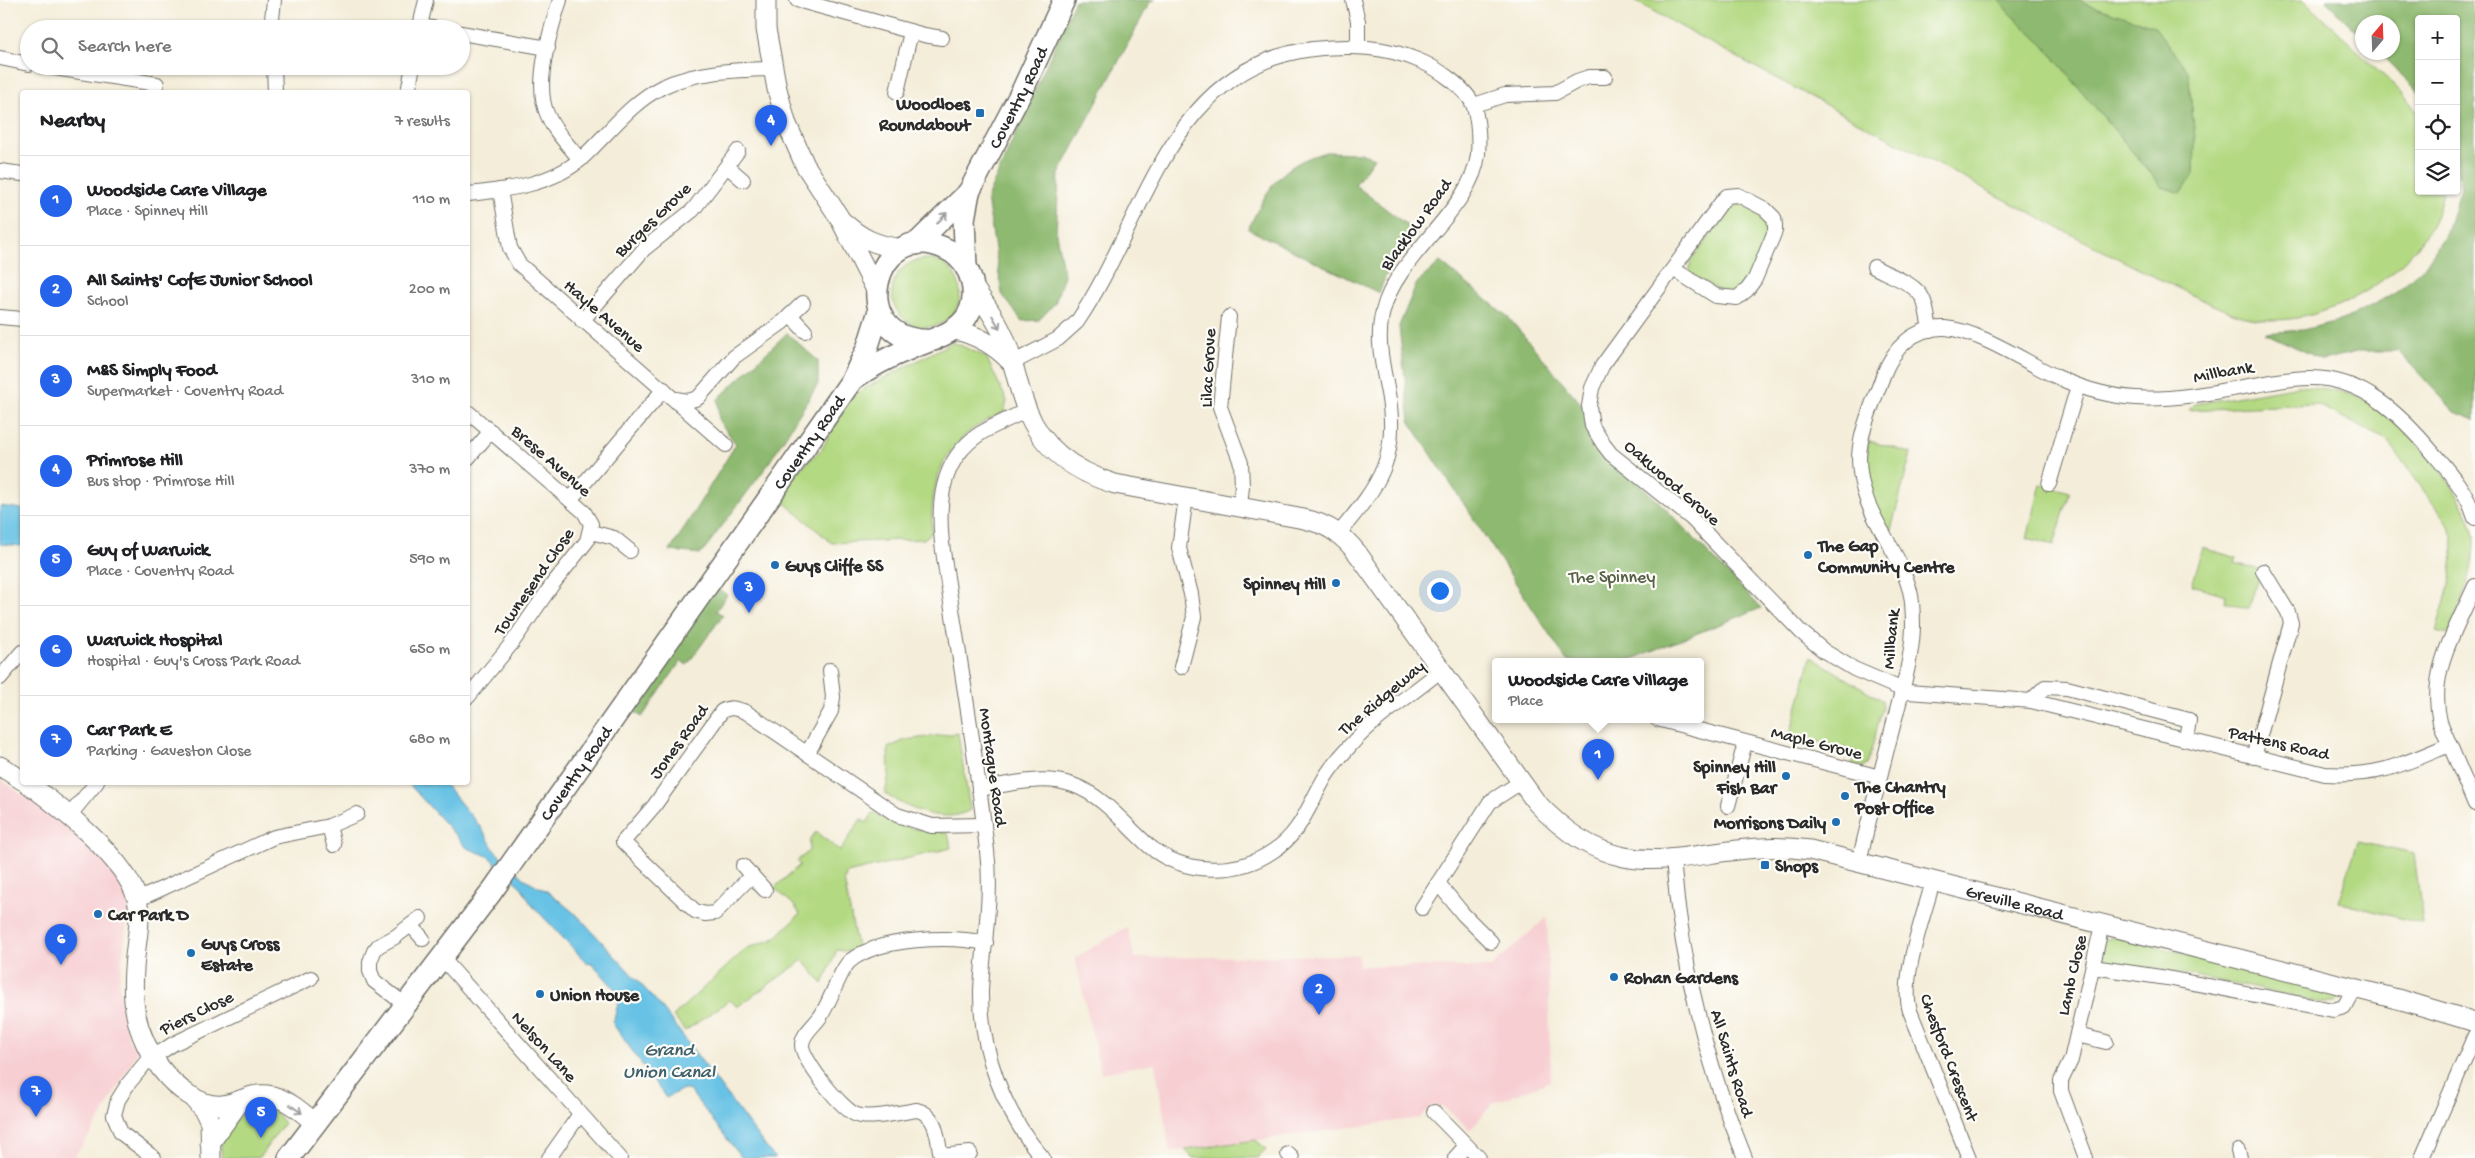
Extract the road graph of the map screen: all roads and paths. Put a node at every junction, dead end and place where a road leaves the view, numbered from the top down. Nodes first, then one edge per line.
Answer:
1 (274, 0) edge
2 (426, 0) edge
3 (560, 0) edge
4 (766, 0) edge
5 (797, 0) edge
6 (1064, 0) edge
7 (1353, 0) edge
8 (272, 20) edge
9 (422, 20) edge
10 (911, 32) junction
11 (470, 35) edge
12 (942, 38) dead end
13 (1358, 46) junction
14 (548, 48) junction
15 (0, 58) edge
16 (20, 62) edge
17 (774, 69) junction
18 (81, 75) edge
19 (274, 75) edge
20 (411, 75) edge
21 (1605, 77) dead end
22 (157, 84) dead end
23 (134, 87) edge
24 (275, 90) edge
25 (408, 90) edge
26 (897, 92) dead end
27 (1474, 105) junction
28 (738, 151) dead end
29 (580, 160) junction
30 (727, 166) junction
31 (0, 171) edge
32 (20, 174) edge
33 (743, 180) dead end
34 (500, 190) junction
35 (969, 192) junction
36 (470, 194) edge
37 (838, 218) junction
38 (909, 247) junction
39 (1874, 267) dead end
40 (1674, 269) junction
41 (969, 276) junction
42 (878, 301) junction
43 (803, 303) dead end
44 (790, 315) junction
45 (0, 317) edge
46 (1228, 317) dead end
47 (20, 319) edge
48 (582, 321) junction
49 (955, 330) junction
50 (1930, 330) junction
51 (805, 331) dead end
52 (934, 340) junction
53 (1012, 363) junction
54 (852, 380) junction
55 (2078, 386) junction
56 (664, 389) junction
57 (676, 400) junction
58 (1027, 410) junction
59 (470, 414) edge
60 (490, 431) junction
61 (726, 445) dead end
62 (470, 456) edge
63 (2049, 484) dead end
64 (1186, 497) junction
65 (570, 500) junction
66 (1240, 507) junction
67 (2475, 518) edge
68 (591, 532) junction
69 (1339, 533) junction
70 (630, 551) dead end
71 (2263, 571) dead end
72 (2475, 586) edge
73 (20, 654) edge
74 (1181, 667) dead end
75 (830, 670) dead end
76 (1442, 670) junction
77 (0, 678) edge
78 (1902, 690) junction
79 (470, 695) edge
80 (2031, 701) junction
81 (1672, 723) edge
82 (2186, 739) junction
83 (1745, 742) junction
84 (2450, 745) junction
85 (807, 754) junction
86 (2254, 757) junction
87 (0, 766) edge
88 (1880, 777) junction
89 (20, 779) edge
90 (1521, 782) junction
91 (30, 785) edge
92 (95, 785) edge
93 (979, 789) junction
94 (2475, 804) edge
95 (1728, 806) dead end
96 (357, 814) dead end
97 (69, 816) junction
98 (984, 825) junction
99 (329, 826) junction
100 (334, 844) dead end
101 (1673, 860) junction
102 (1859, 862) junction
103 (1933, 881) junction
104 (1438, 883) junction
105 (765, 890) dead end
106 (137, 900) junction
107 (1422, 908) dead end
108 (2102, 925) junction
109 (422, 939) dead end
110 (1491, 942) dead end
111 (986, 943) junction
112 (442, 958) junction
113 (2093, 968) junction
114 (311, 978) dead end
115 (2354, 988) junction
116 (407, 1006) junction
117 (2475, 1022) edge
118 (2077, 1035) junction
119 (2475, 1035) edge
120 (2106, 1042) dead end
121 (153, 1055) junction
122 (193, 1097) junction
123 (242, 1100) junction
124 (1434, 1112) dead end
125 (580, 1114) junction
126 (316, 1124) junction
127 (1465, 1147) junction
128 (210, 1151) edge
129 (970, 1152) dead end
130 (154, 1158) edge
131 (289, 1158) edge
132 (549, 1158) edge
133 (620, 1158) edge
134 (1043, 1158) edge
135 (1454, 1158) edge
136 (1478, 1158) edge
137 (1745, 1158) edge
138 (1969, 1158) edge
139 (2086, 1158) edge
140 (2422, 1158) edge

1 - 8 street
2 - 9 street
3 - 14 street
4 - 17 street
5 - 10 street
6 - 35 main road, Coventry Road
7 - 13 street
10 - 12 street
10 - 26 street
11 - 14 street
13 - 27 street
13 - 53 street
14 - 29 street
15 - 16 street
17 - 29 street
17 - 37 street
18 - 23 street
19 - 24 street
20 - 25 street
21 - 27 street
22 - 23 street
27 - 69 street, Blacklow Road
28 - 30 street, Burges Grove
29 - 34 street
30 - 33 street
30 - 48 street, Burges Grove
31 - 32 street
34 - 36 street
34 - 48 street, Hayle Avenue
38 -> 35 main road, Coventry Road
35 - 41 main road, Coventry Road
37 - 38 street
37 - 42 street
38 - 41 main road
38 - 42 main road, Coventry Road
39 - 50 street
40 - 40 street, Oakwood Grove
40 - 78 street, Oakwood Grove
41 - 49 main road, Coventry Road
41 -> 53 street
42 - 52 main road
42 - 54 main road, Coventry Road
43 - 44 street
44 - 51 street
44 - 57 street
45 - 47 street
46 - 66 street, Lilac Grove
48 - 56 street, Hayle Avenue
49 - 52 main road, Coventry Road
49 - 53 street
50 - 55 street, Millbank
50 - 78 street, Millbank
52 - 54 main road, Coventry Road
53 - 58 street
54 - 112 main road, Coventry Road
55 - 63 street
55 - 67 street, Millbank
56 - 57 street, Hayle Avenue
56 - 65 street
57 - 61 street, Hayle Avenue
58 - 64 street
58 - 93 street, Montague Road
59 - 60 street, Brese Avenue
60 - 62 street
60 - 65 street, Brese Avenue
64 - 66 street
64 - 74 street
65 - 68 street, Brese Avenue
66 - 69 street
68 - 70 street
68 - 79 street, Townesend Close
69 - 76 street
71 - 86 street
72 - 84 street
73 - 77 street
75 - 85 street
76 - 90 street
76 - 93 street, The Ridgeway
78 - 80 street, Pattens Road
78 - 88 street, Millbank
80 - 82 street, Pattens Road
80 - 82 street
81 - 83 street, Maple Grove
82 - 86 street, Pattens Road
83 - 88 street, Maple Grove
83 - 95 street, Maple Grove
84 - 86 street, Pattens Road
84 - 94 street
85 - 98 street, Jones Road
85 - 105 street, Jones Road
87 - 89 street
88 - 102 street, Millbank
90 - 101 street
90 - 104 street
91 - 97 street
92 - 97 street
93 - 98 street, Montague Road
96 - 99 street
97 - 106 street
98 - 111 street, Montague Road
99 - 100 street
99 - 106 street
101 - 102 street, Greville Road
101 - 137 street, All Saints Road
102 - 103 street, Greville Road
103 - 108 street, Greville Road
103 - 138 street, Chesford Crescent
104 - 107 street
104 - 110 street
106 - 121 street
108 - 113 street, Lamb Close
108 - 115 street, Greville Road
109 - 116 street
111 - 129 street
111 - 134 street, Montague Road
112 - 116 main road, Coventry Road
112 - 125 street, Nelson Lane
113 - 115 street
113 - 118 street, Lamb Close
114 - 121 street, Piers Close
115 - 117 street, Greville Road
116 - 126 main road, Coventry Road
118 - 120 street, Lamb Close
118 - 139 street, Lamb Close
119 - 140 street
121 - 122 street
121 - 130 street
122 - 123 street
122 - 128 street
123 -> 126 street
123 - 128 street
124 - 127 street
125 - 132 street
125 - 133 street, Nelson Lane
126 - 131 main road, Coventry Road
127 - 135 street
127 - 136 street

